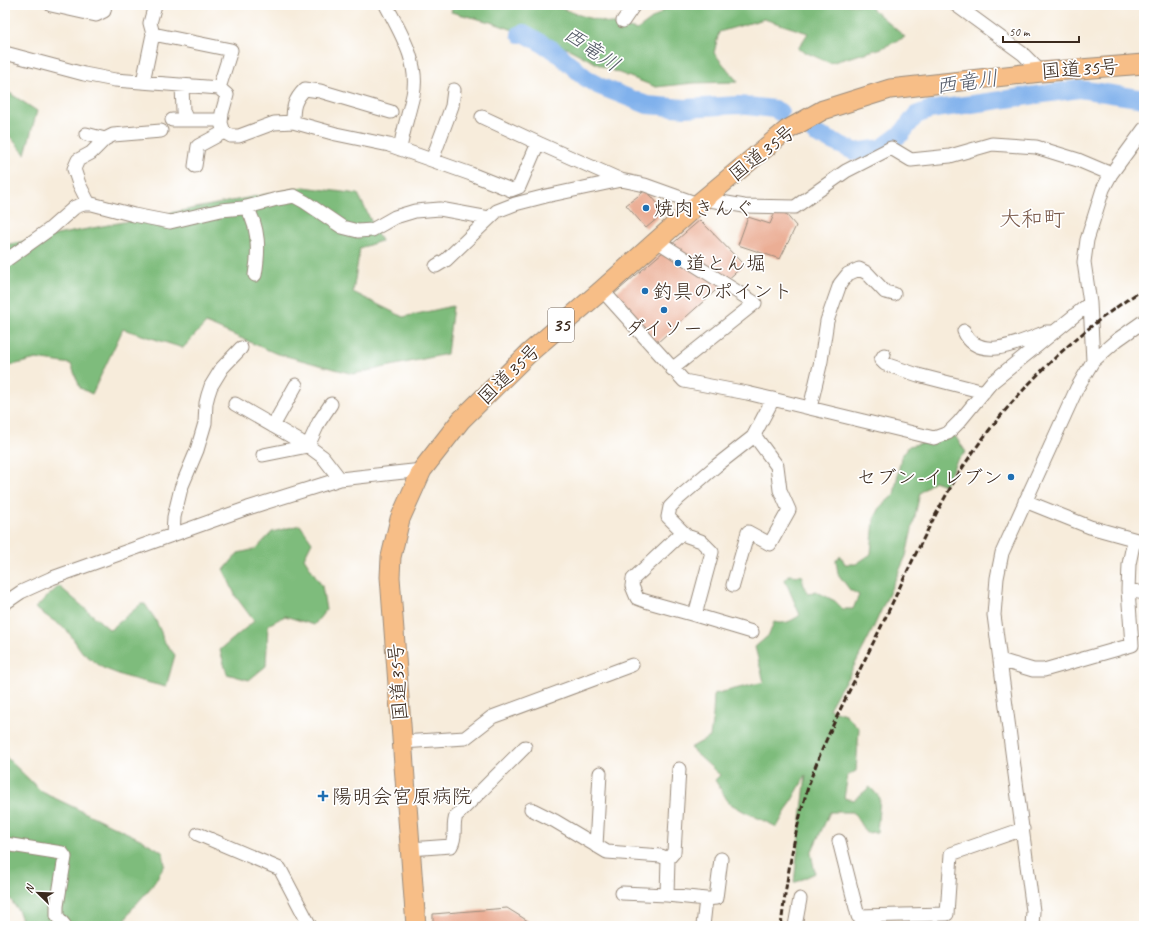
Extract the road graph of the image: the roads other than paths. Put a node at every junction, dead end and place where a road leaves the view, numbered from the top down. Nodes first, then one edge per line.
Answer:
1 (51, 5) edge
2 (105, 5) edge
3 (155, 5) edge
4 (386, 5) edge
5 (634, 5) edge
6 (956, 5) edge
7 (623, 21) dead end
8 (153, 34) junction
9 (5, 53) edge
10 (1144, 64) edge
11 (1041, 72) junction
12 (143, 82) junction
13 (182, 85) junction
14 (219, 88) junction
15 (454, 90) dead end
16 (391, 112) dead end
17 (482, 117) dead end
18 (172, 120) dead end
19 (188, 120) junction
20 (293, 122) junction
21 (223, 126) junction
22 (1144, 129) edge
23 (161, 131) dead end
24 (86, 134) dead end
25 (105, 139) junction
26 (538, 143) junction
27 (400, 148) junction
28 (432, 160) junction
29 (195, 166) dead end
30 (1111, 174) junction
31 (621, 180) junction
32 (701, 202) junction
33 (89, 204) junction
34 (246, 207) junction
35 (490, 218) junction
36 (657, 241) junction
37 (5, 261) edge
38 (436, 266) dead end
39 (255, 274) dead end
40 (602, 290) junction
41 (894, 294) dead end
42 (1090, 302) junction
43 (1144, 320) edge
44 (964, 331) dead end
45 (1055, 332) junction
46 (241, 348) dead end
47 (884, 355) dead end
48 (1093, 362) junction
49 (672, 369) junction
50 (296, 385) dead end
51 (984, 392) junction
52 (773, 399) junction
53 (235, 404) dead end
54 (331, 404) dead end
55 (810, 408) junction
56 (273, 426) junction
57 (754, 435) junction
58 (308, 446) junction
59 (263, 455) dead end
60 (422, 470) junction
61 (340, 479) junction
62 (1025, 501) junction
63 (683, 532) junction
64 (173, 535) junction
65 (1139, 541) edge
66 (733, 585) dead end
67 (1128, 590) junction
68 (1144, 593) edge
69 (5, 603) edge
70 (695, 615) junction
71 (752, 632) dead end
72 (1000, 660) junction
73 (632, 665) dead end
74 (402, 742) junction
75 (524, 747) dead end
76 (679, 769) dead end
77 (600, 773) dead end
78 (531, 810) dead end
79 (1023, 829) junction
80 (198, 834) dead end
81 (839, 841) dead end
82 (5, 844) edge
83 (596, 846) junction
84 (410, 849) junction
85 (668, 859) junction
86 (721, 859) dead end
87 (622, 894) dead end
88 (667, 895) junction
89 (706, 899) junction
90 (800, 900) dead end
91 (64, 926) edge
92 (310, 926) edge
93 (416, 926) edge
94 (703, 926) edge
95 (795, 926) edge
96 (1032, 926) edge

1 - 2 street
3 - 8 street
4 - 27 street
5 - 7 street
6 - 11 street
8 - 12 street
8 - 14 street
9 - 12 street
10 - 11 highway, 国道35号 / 35
11 - 32 highway, 国道35号 / 35
12 - 13 street
13 - 14 street
13 - 19 street
14 - 21 street
15 - 28 street
16 - 20 street
17 - 26 street
18 - 19 street
19 - 21 street
20 - 21 street
20 - 27 street
21 - 29 street
22 - 30 street
23 - 25 street
24 - 25 street
25 - 33 street
26 - 28 street
26 - 31 street
27 - 28 street
30 - 32 street
30 - 42 street
31 - 32 street
31 - 35 street
32 - 36 highway, 国道35号 / 35
33 - 34 street
33 - 37 street
34 - 35 street
34 - 39 street
35 - 38 street
36 - 40 highway, 国道35号 / 35
36 - 49 street
40 - 49 street
40 - 60 highway, 国道35号 / 35
41 - 55 street
42 - 45 street
42 - 48 street
43 - 48 street
44 - 45 street
45 - 51 street
46 - 64 street
47 - 51 street
48 - 62 street
49 - 52 street
50 - 56 street
51 - 55 street
52 - 55 street
52 - 57 street
53 - 56 street
54 - 58 street
56 - 58 street
57 - 63 street
57 - 66 street
58 - 59 street
58 - 61 street
60 - 61 street
60 - 74 highway, 国道35号 / 35
61 - 64 street
62 - 65 street
62 - 72 street
63 - 70 street
63 - 70 street
64 - 69 street
65 - 67 street
67 - 68 street
67 - 72 street
70 - 71 street
72 - 79 street
73 - 74 street
74 - 84 highway, 国道35号 / 35
75 - 84 street
76 - 85 street
77 - 83 street
78 - 83 street
79 - 81 street
79 - 96 street
80 - 92 street
82 - 91 street
83 - 85 street
84 - 93 highway, 国道35号 / 35
85 - 88 street
86 - 89 street
87 - 88 street
88 - 89 street
89 - 94 street
90 - 95 street

